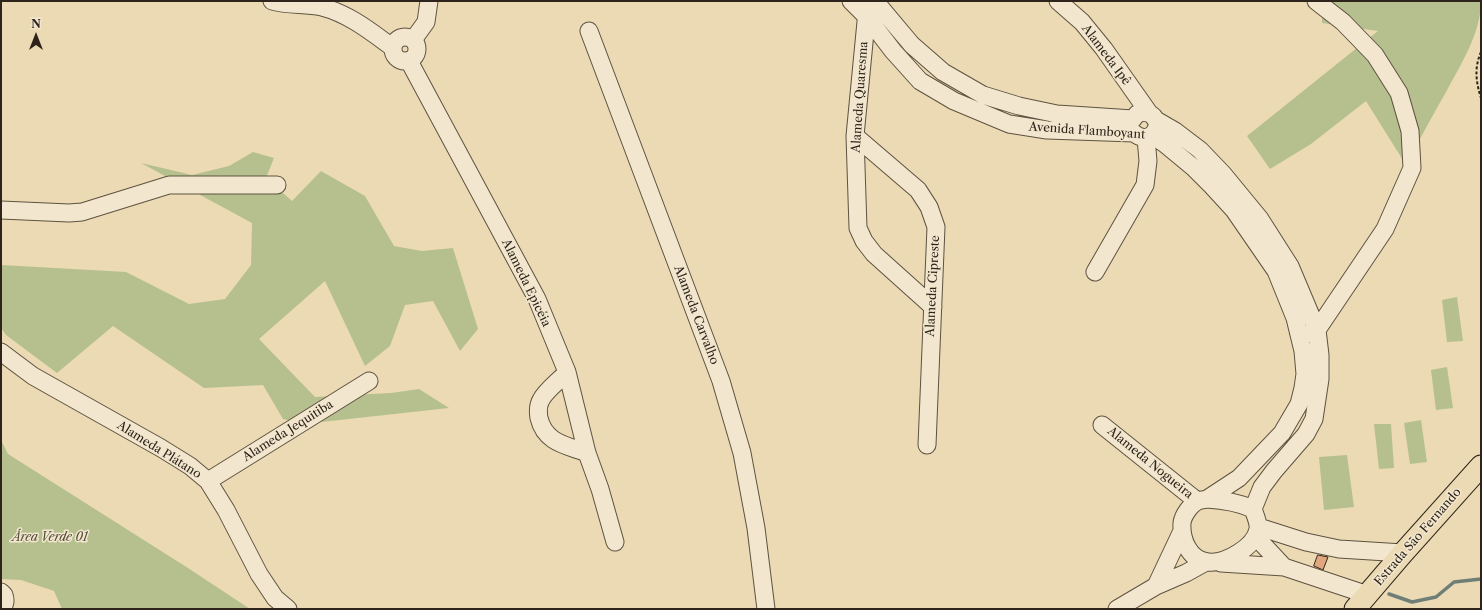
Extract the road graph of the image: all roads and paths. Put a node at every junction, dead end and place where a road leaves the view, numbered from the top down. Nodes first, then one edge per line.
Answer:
1 (272, 1) edge
2 (429, 1) edge
3 (851, 1) edge
4 (875, 1) edge
5 (1058, 1) edge
6 (1316, 1) edge
7 (868, 9) edge
8 (589, 31) dead end
9 (413, 40) junction
10 (392, 47) junction
11 (1481, 52) edge
12 (409, 61) junction
13 (1481, 98) edge
14 (1145, 126) junction
15 (855, 136) junction
16 (277, 185) dead end
17 (1, 210) edge
18 (1095, 272) dead end
19 (932, 307) junction
20 (1316, 330) junction
21 (1300, 339) junction
22 (1, 352) edge
23 (567, 372) junction
24 (369, 381) dead end
25 (1102, 425) dead end
26 (927, 445) dead end
27 (587, 453) junction
28 (1481, 466) edge
29 (208, 481) junction
30 (1202, 500) junction
31 (1253, 509) junction
32 (1257, 532) junction
33 (1181, 533) junction
34 (615, 542) dead end
35 (1403, 553) junction
36 (1210, 562) junction
37 (1284, 568) junction
38 (1156, 586) junction
39 (1, 592) edge
40 (1361, 602) edge
41 (2, 609) edge
42 (288, 609) edge
43 (766, 609) edge
44 (1117, 609) edge

1 - 10 street
2 - 9 street
3 - 7 street, Avenida Flamboyant
4 - 14 street, Avenida Flamboyant
5 - 14 street, Alameda Ipê
6 - 20 street
7 - 14 street, Avenida Flamboyant
7 - 15 street, Alameda Quaresma
8 - 43 street, Alameda Carvalho
9 - 10 street
9 - 12 street
10 - 12 street
11 - 13 path
12 - 23 street, Alameda Epicéia
14 - 18 street
14 - 20 street, Avenida Flamboyant
14 - 21 street, Avenida Flamboyant
15 - 19 street, Alameda Quaresma
15 - 19 street, Alameda Cipreste
16 - 17 street
19 - 26 street, Alameda Cipreste
20 - 21 street
20 - 31 street, Avenida Flamboyant
21 - 30 street, Avenida Flamboyant
22 - 29 street, Alameda Plátano
23 - 27 street, Alameda Epicéia
23 - 27 street
24 - 29 street, Alameda Jequitiba
25 - 30 street, Alameda Nogueira
27 - 34 street, Alameda Epicéia
28 - 35 main road, Estrada São Fernando
29 - 42 street, Alameda Plátano
30 - 31 street
30 - 33 street
31 - 32 street
32 - 35 street
32 - 36 street
32 - 37 street
33 - 36 street
33 - 38 street
35 - 40 main road, Estrada São Fernando
36 - 37 street
36 - 38 street
37 - 40 street
38 - 44 street
39 - 41 street

